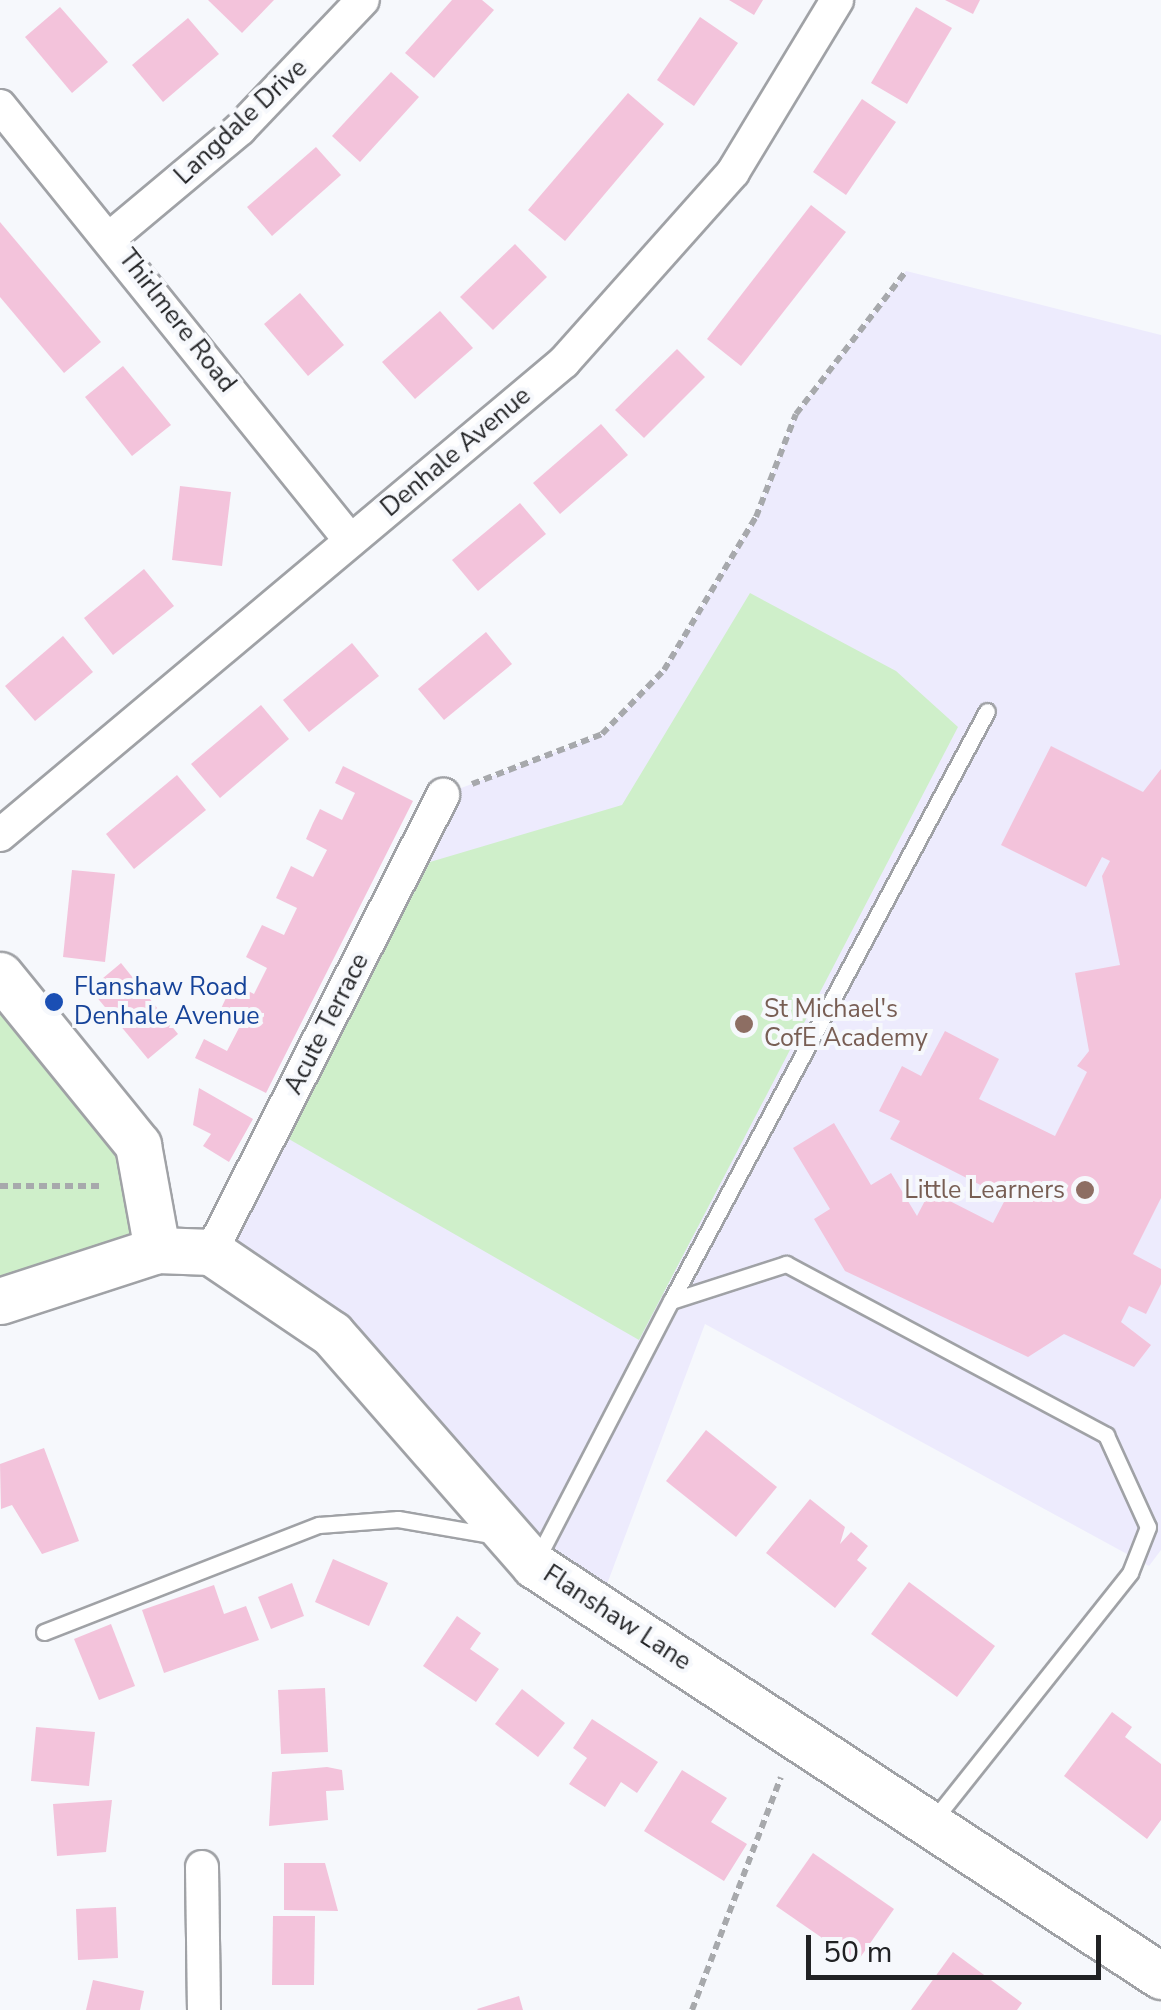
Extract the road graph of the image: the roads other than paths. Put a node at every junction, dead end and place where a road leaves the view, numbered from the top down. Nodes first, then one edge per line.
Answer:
1 (363, 0) edge
2 (837, 0) edge
3 (0, 106) edge
4 (111, 237) junction
5 (350, 540) junction
6 (988, 712) dead end
7 (443, 795) road end
8 (0, 836) edge
9 (0, 975) edge
10 (157, 1250) junction
11 (211, 1252) junction
12 (0, 1301) edge
13 (671, 1301) junction
14 (522, 1552) junction
15 (44, 1632) dead end
16 (932, 1822) junction
17 (202, 1867) dead end
18 (1161, 1976) edge
19 (204, 2010) edge

1 - 4 street, Langdale Drive
2 - 5 street, Denhale Avenue
3 - 4 street, Thirlmere Road
4 - 5 street, Thirlmere Road
5 - 8 street, Denhale Avenue
6 - 13 lane
7 - 11 street, Acute Terrace
9 - 10 street
10 - 11 street
10 - 12 street
11 - 14 street, Flanshaw Lane
13 - 14 lane
13 - 16 lane
14 - 15 lane
14 - 16 street, Flanshaw Lane
16 - 18 street, Flanshaw Lane
17 - 19 street

